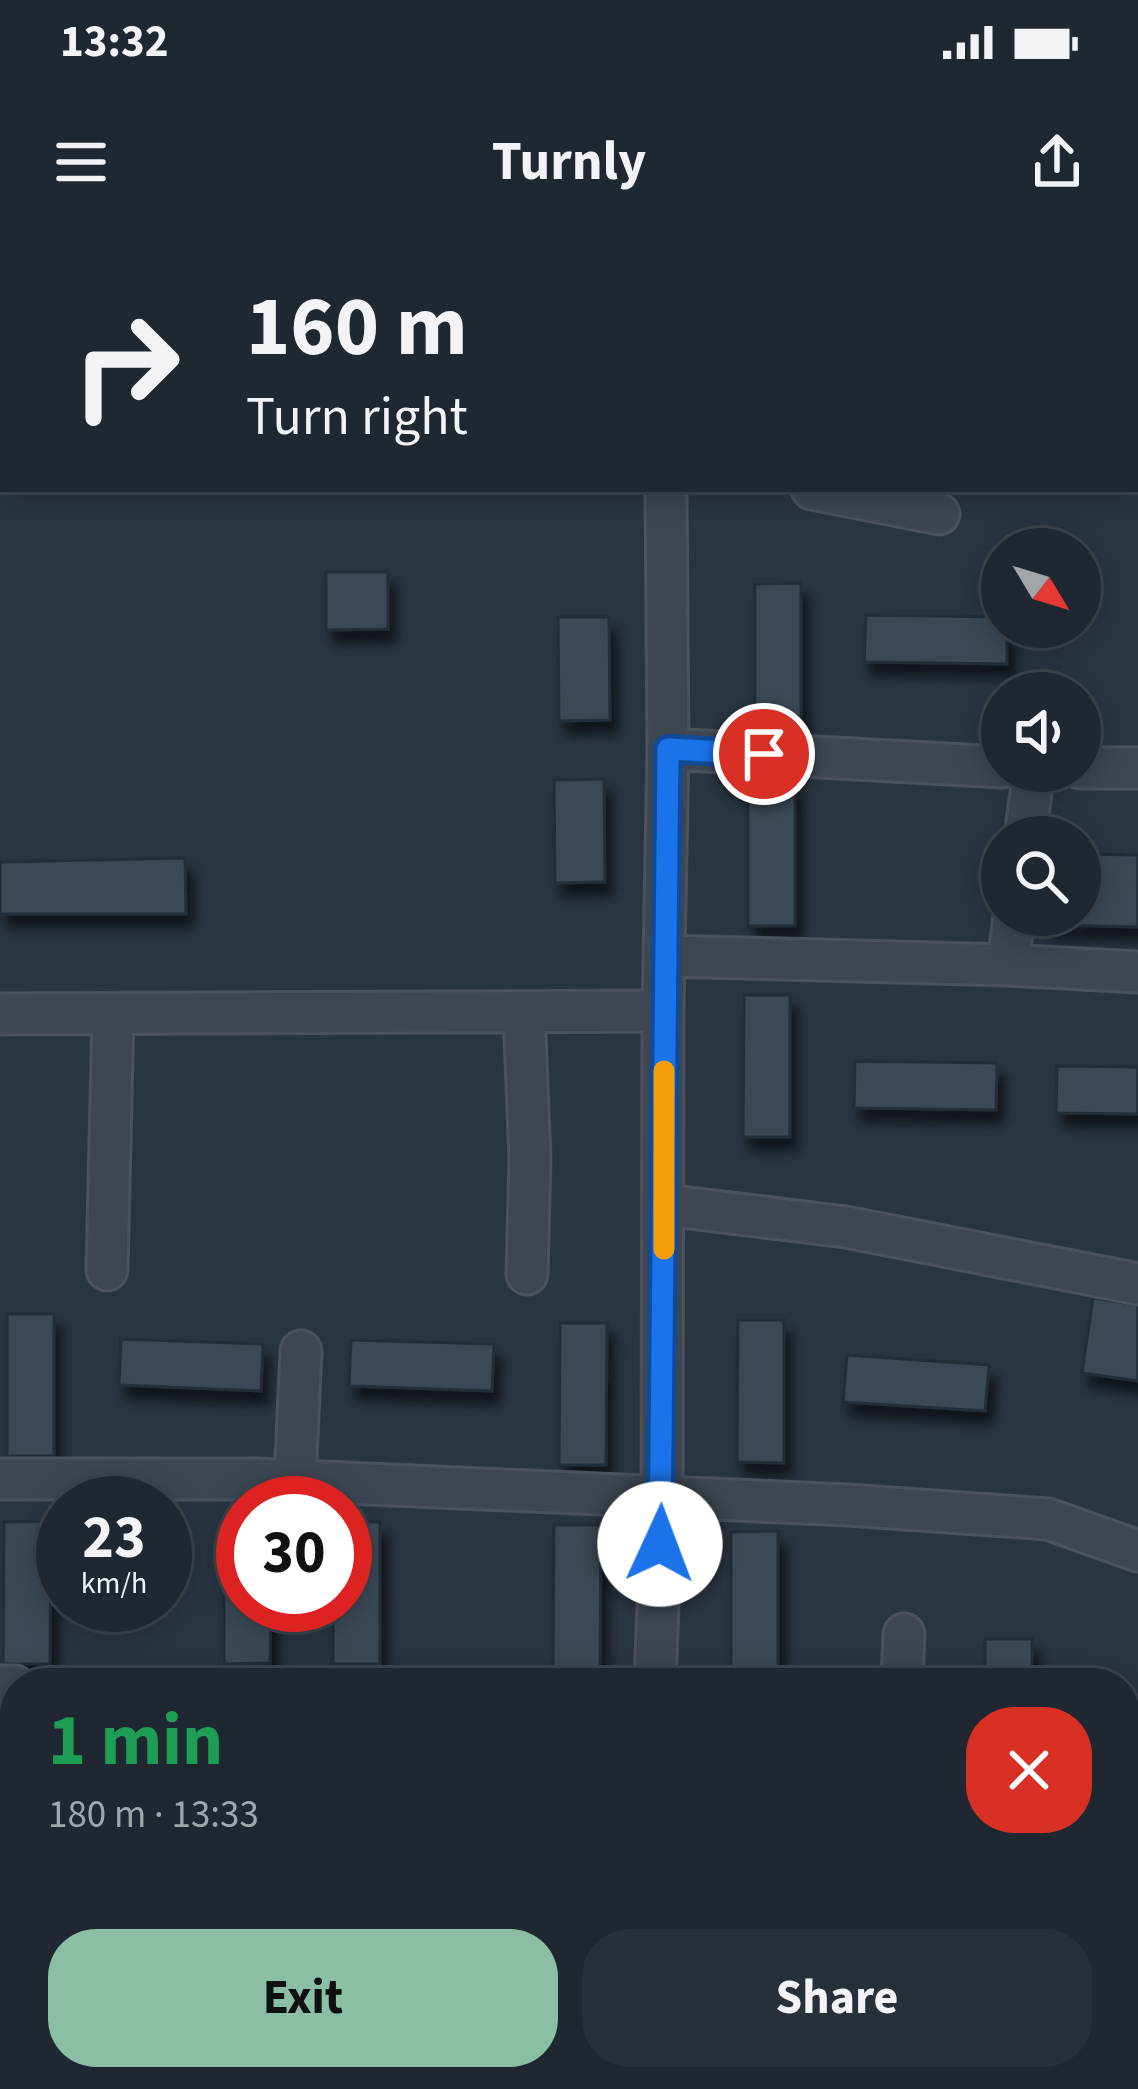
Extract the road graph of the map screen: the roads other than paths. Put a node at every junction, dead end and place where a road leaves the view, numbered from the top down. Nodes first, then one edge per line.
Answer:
1 (666, 492) edge
2 (827, 492) edge
3 (938, 514) dead end
4 (668, 749) junction
5 (981, 766) edge
6 (1101, 768) edge
7 (1138, 768) edge
8 (1011, 936) edge
9 (665, 956) junction
10 (1007, 965) junction
11 (1138, 972) edge
12 (524, 1012) junction
13 (664, 1012) junction
14 (0, 1014) edge
15 (113, 1014) junction
16 (664, 1205) junction
17 (107, 1270) dead end
18 (526, 1274) dead end
19 (1138, 1284) edge
20 (301, 1352) dead end
21 (295, 1476) edge
22 (0, 1479) edge
23 (216, 1480) edge
24 (372, 1485) edge
25 (662, 1498) junction
26 (1138, 1551) edge
27 (904, 1634) dead end
28 (656, 1668) edge
29 (903, 1668) edge

1 - 4 street
2 - 3 street
4 - 5 street
4 - 9 street
6 - 7 street
8 - 10 street
9 - 10 street
9 - 13 street
10 - 11 street
12 - 13 street
12 - 15 street
12 - 18 street
13 - 16 street
14 - 15 street
15 - 17 street
16 - 19 street
16 - 25 street
20 - 21 street
22 - 23 street
24 - 25 street
25 - 26 street
25 - 28 street
27 - 29 street

